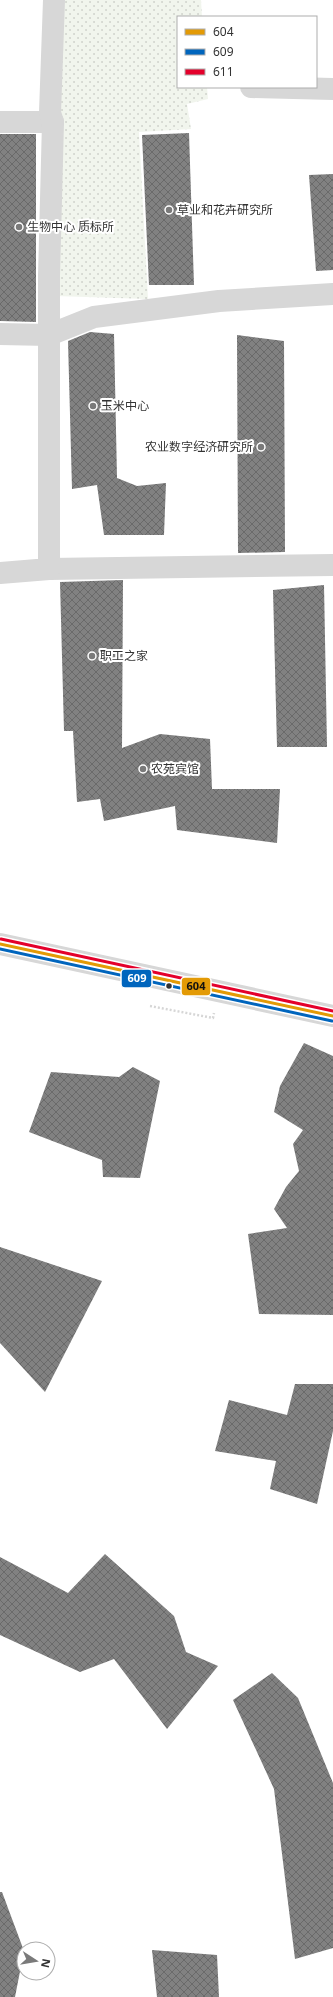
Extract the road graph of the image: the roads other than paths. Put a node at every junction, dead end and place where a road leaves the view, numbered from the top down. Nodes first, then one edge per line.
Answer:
1 (54, 0) edge
2 (292, 88) edge
3 (333, 89) edge
4 (0, 122) edge
5 (53, 122) junction
6 (333, 294) edge
7 (0, 334) edge
8 (49, 335) junction
9 (333, 565) edge
10 (49, 569) junction
11 (0, 573) edge
12 (0, 944) edge
13 (333, 1016) edge

1 - 5 street
2 - 3 street
4 - 5 street
5 - 8 street
6 - 8 street
7 - 8 street
8 - 10 street
9 - 10 street
10 - 11 street
12 - 13 street

